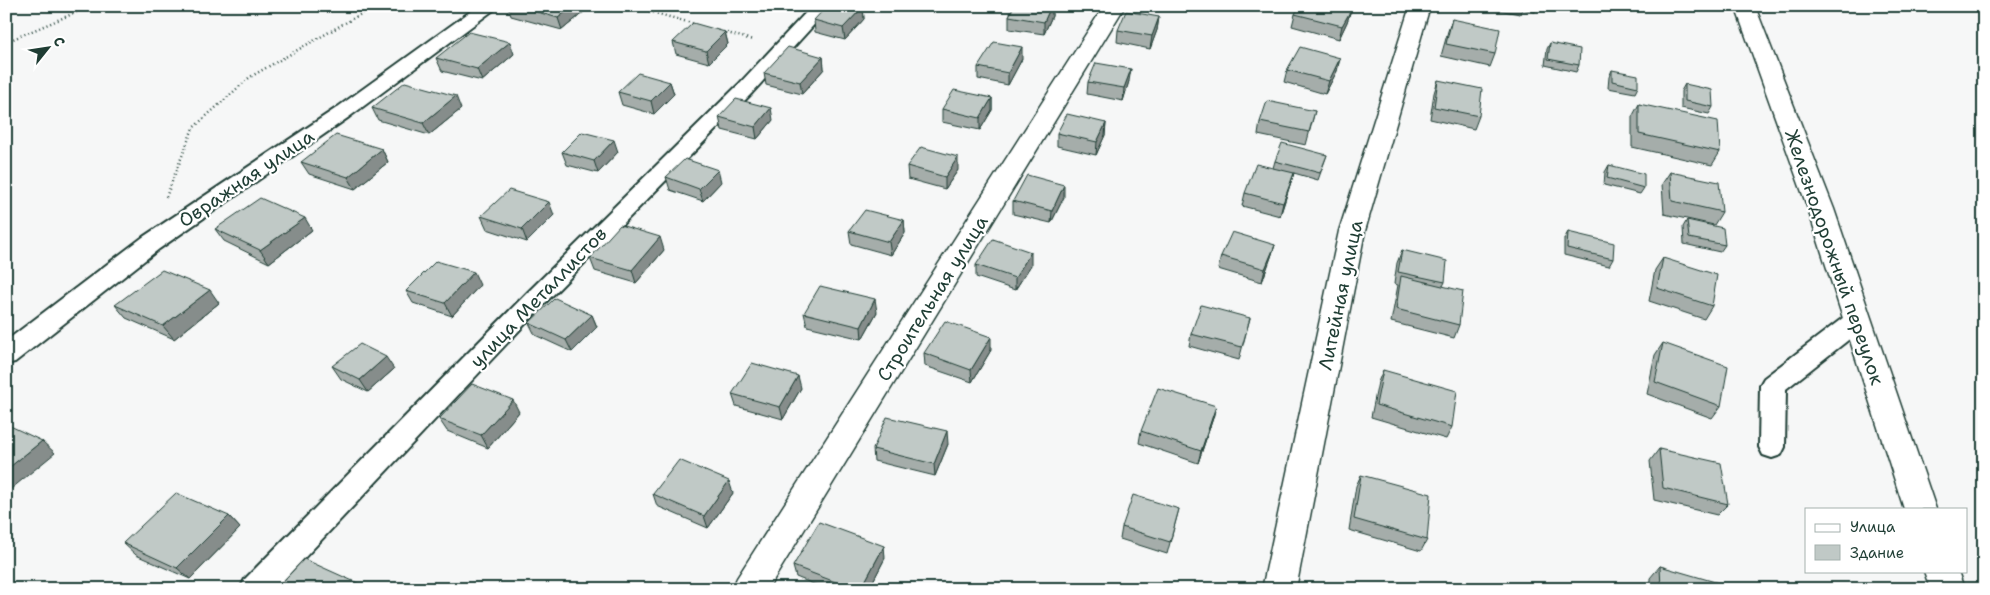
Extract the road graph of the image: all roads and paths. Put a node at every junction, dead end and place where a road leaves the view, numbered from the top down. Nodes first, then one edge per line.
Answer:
1 (91, 6) edge
2 (375, 6) edge
3 (490, 6) edge
4 (630, 6) edge
5 (822, 6) edge
6 (1115, 6) edge
7 (1420, 6) edge
8 (1745, 6) edge
9 (697, 25) edge
10 (716, 30) edge
11 (6, 42) edge
12 (783, 48) junction
13 (151, 243) junction
14 (1857, 320) junction
15 (6, 355) edge
16 (1772, 447) dead end
17 (1920, 508) edge
18 (1941, 572) edge
19 (255, 589) edge
20 (749, 589) edge
21 (1279, 589) edge
22 (1947, 589) edge

1 - 11 path
2 - 13 path
3 - 13 lane, Овражная улица
4 - 9 path
5 - 12 lane, улица Металлистов
6 - 20 street, Строительная улица
7 - 21 street, Литейная улица
8 - 14 street, Железнодорожный переулок
10 - 12 path
12 - 19 lane, улица Металлистов
13 - 15 lane, Овражная улица
14 - 16 lane
14 - 17 street, Железнодорожный переулок
18 - 22 street

